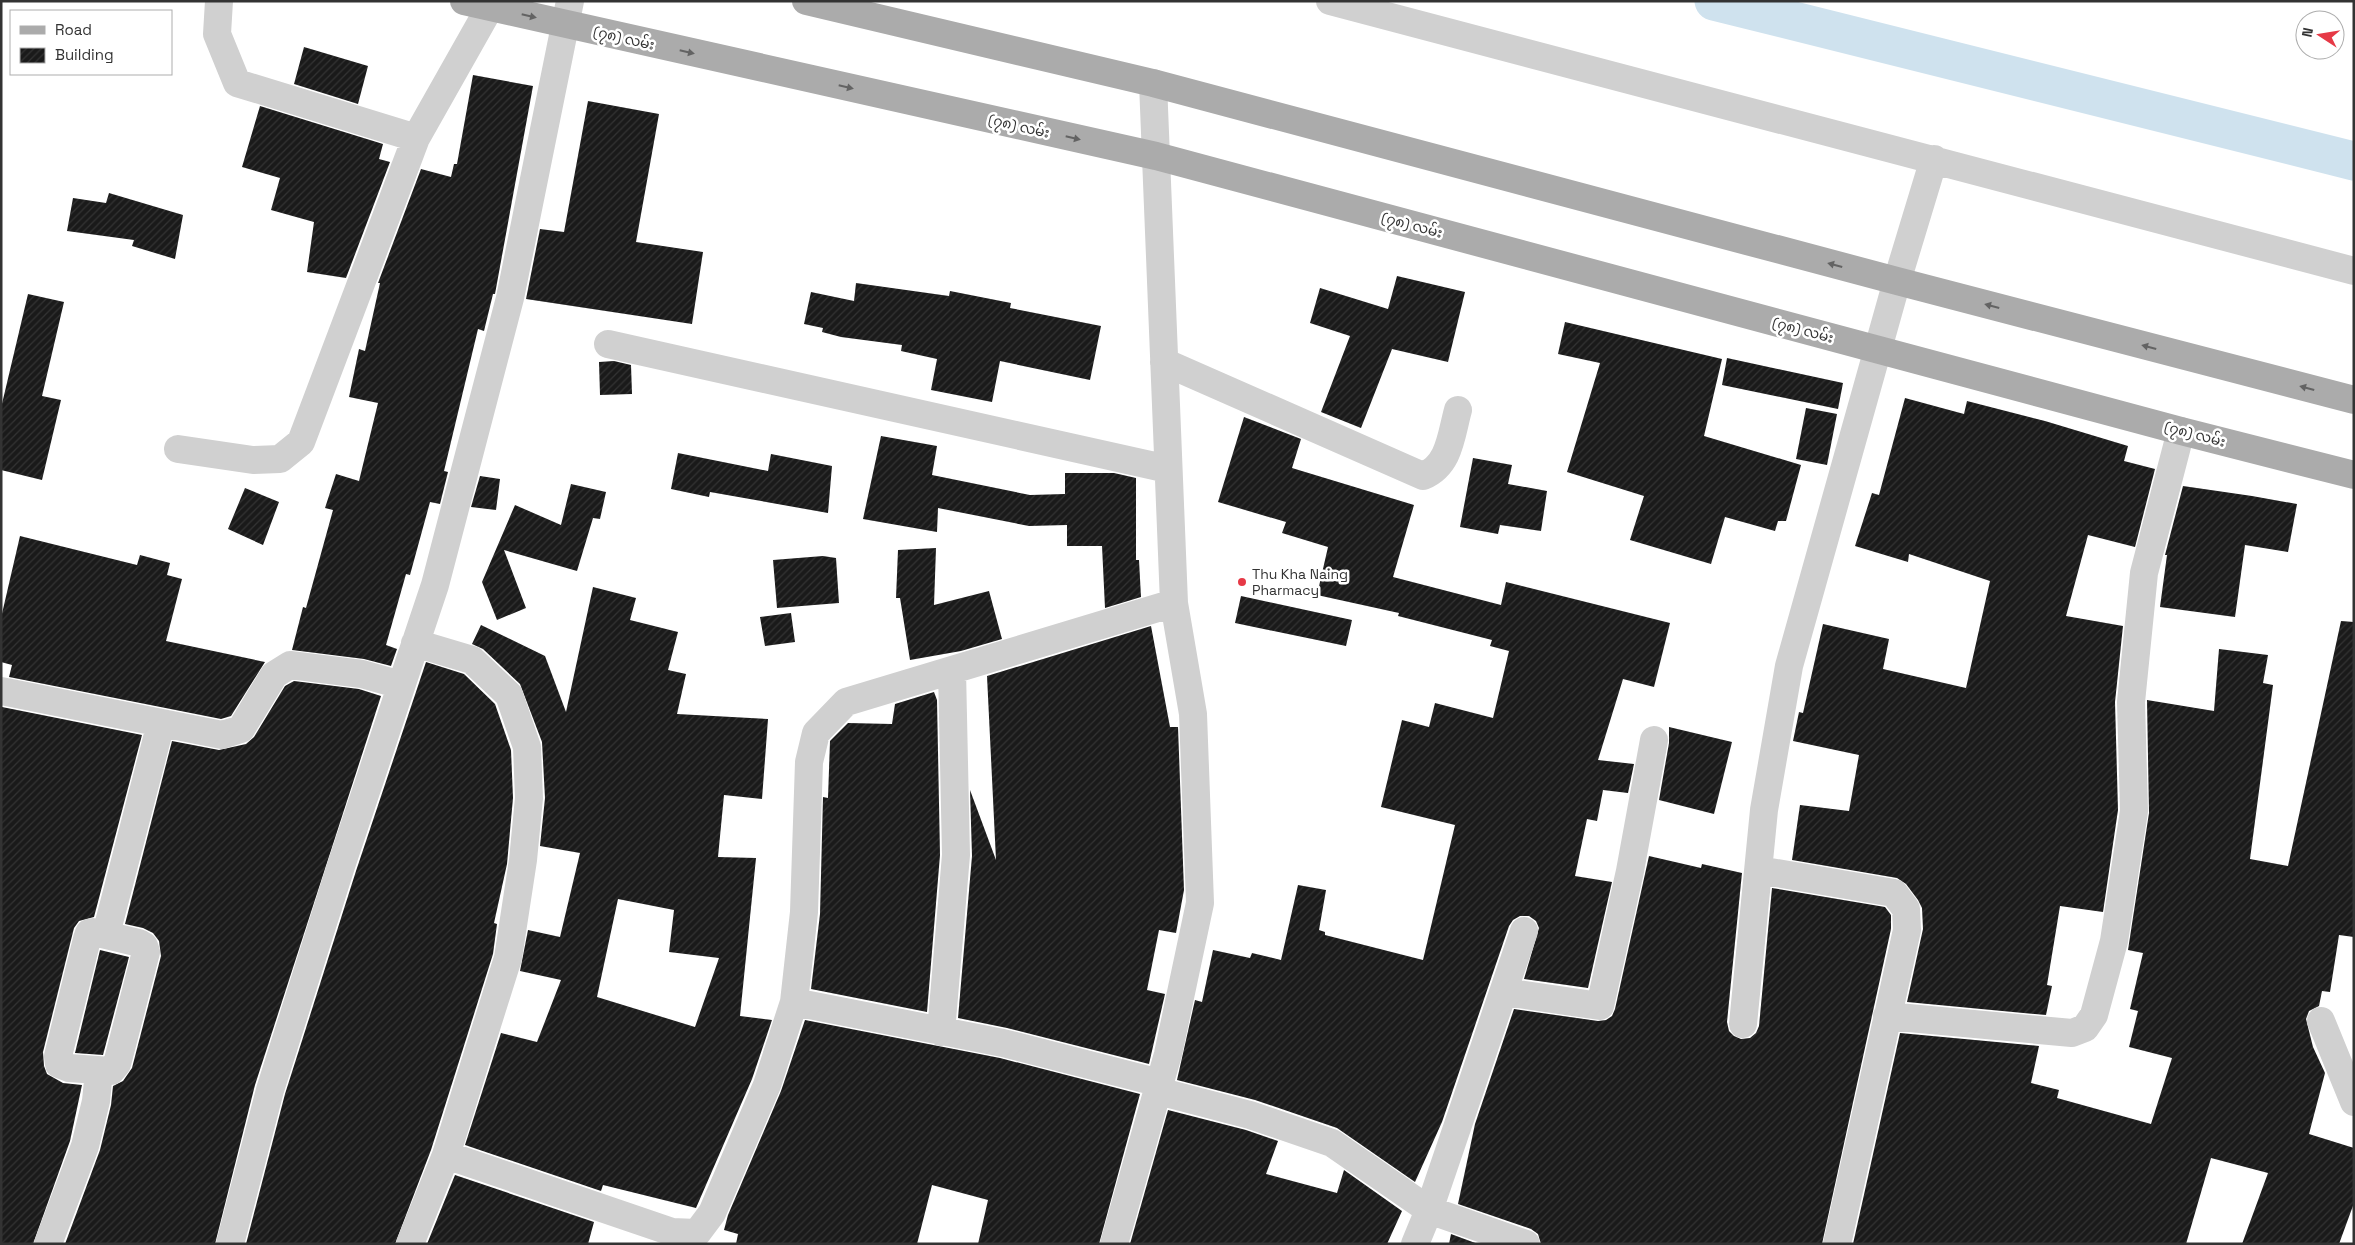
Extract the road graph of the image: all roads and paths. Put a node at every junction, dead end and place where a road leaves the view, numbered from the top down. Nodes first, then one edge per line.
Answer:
1 (219, 1) edge
2 (806, 1) edge
3 (1330, 1) edge
4 (477, 4) edge
5 (567, 13) edge
6 (1153, 83) junction
7 (416, 138) junction
8 (1156, 156) junction
9 (1934, 159) junction
10 (2354, 270) edge
11 (1897, 282) junction
12 (608, 344) dead end
13 (1879, 350) junction
14 (1164, 362) junction
15 (2354, 400) edge
16 (1458, 410) dead end
17 (2181, 431) junction
18 (178, 450) dead end
19 (1168, 469) junction
20 (2354, 475) edge
21 (1174, 603) junction
22 (415, 643) junction
23 (952, 670) junction
24 (401, 685) junction
25 (1, 691) edge
26 (161, 723) junction
27 (1654, 740) dead end
28 (1759, 870) junction
29 (1524, 931) dead end
30 (106, 934) junction
31 (1505, 992) junction
32 (794, 1002) junction
33 (1887, 1016) junction
34 (2321, 1021) dead end
35 (1743, 1024) dead end
36 (941, 1032) junction
37 (99, 1071) junction
38 (1159, 1087) junction
39 (2354, 1102) edge
40 (446, 1156) junction
41 (1429, 1210) junction
42 (48, 1244) edge
43 (230, 1244) edge
44 (410, 1244) edge
45 (1114, 1244) edge
46 (1415, 1244) edge
47 (1526, 1244) edge
48 (1837, 1244) edge

1 - 7 street
2 - 6 main road
3 - 9 street
4 -> 5 main road, (၇၈) လမ်း
4 - 7 street
5 -> 8 main road, (၇၈) လမ်း
5 - 22 street
6 - 8 street
11 -> 6 main road
7 - 18 street
8 - 13 main road, (၇၈) လမ်း
8 - 14 street
9 - 10 street
9 - 11 street
11 - 13 street
15 -> 11 main road
12 - 19 street
13 - 17 main road, (၇၈) လမ်း
13 - 28 street
14 - 16 street
14 - 19 street
17 - 20 main road, (၇၈) လမ်း
17 - 33 street
19 - 21 street
21 - 23 street
21 - 38 street
22 - 24 street
22 - 40 street
23 - 32 street
23 - 36 street
24 - 26 street
24 - 43 street
25 - 26 street
26 - 30 street
27 - 31 street
28 - 33 street
28 - 35 street
29 - 31 street
30 - 37 street
30 - 37 street
31 - 41 street
32 - 36 street
32 - 40 street
33 - 48 street
34 - 39 street
36 - 38 street
37 - 42 street
38 - 41 street
38 - 45 street
40 - 44 street
41 - 46 street
41 - 47 street

